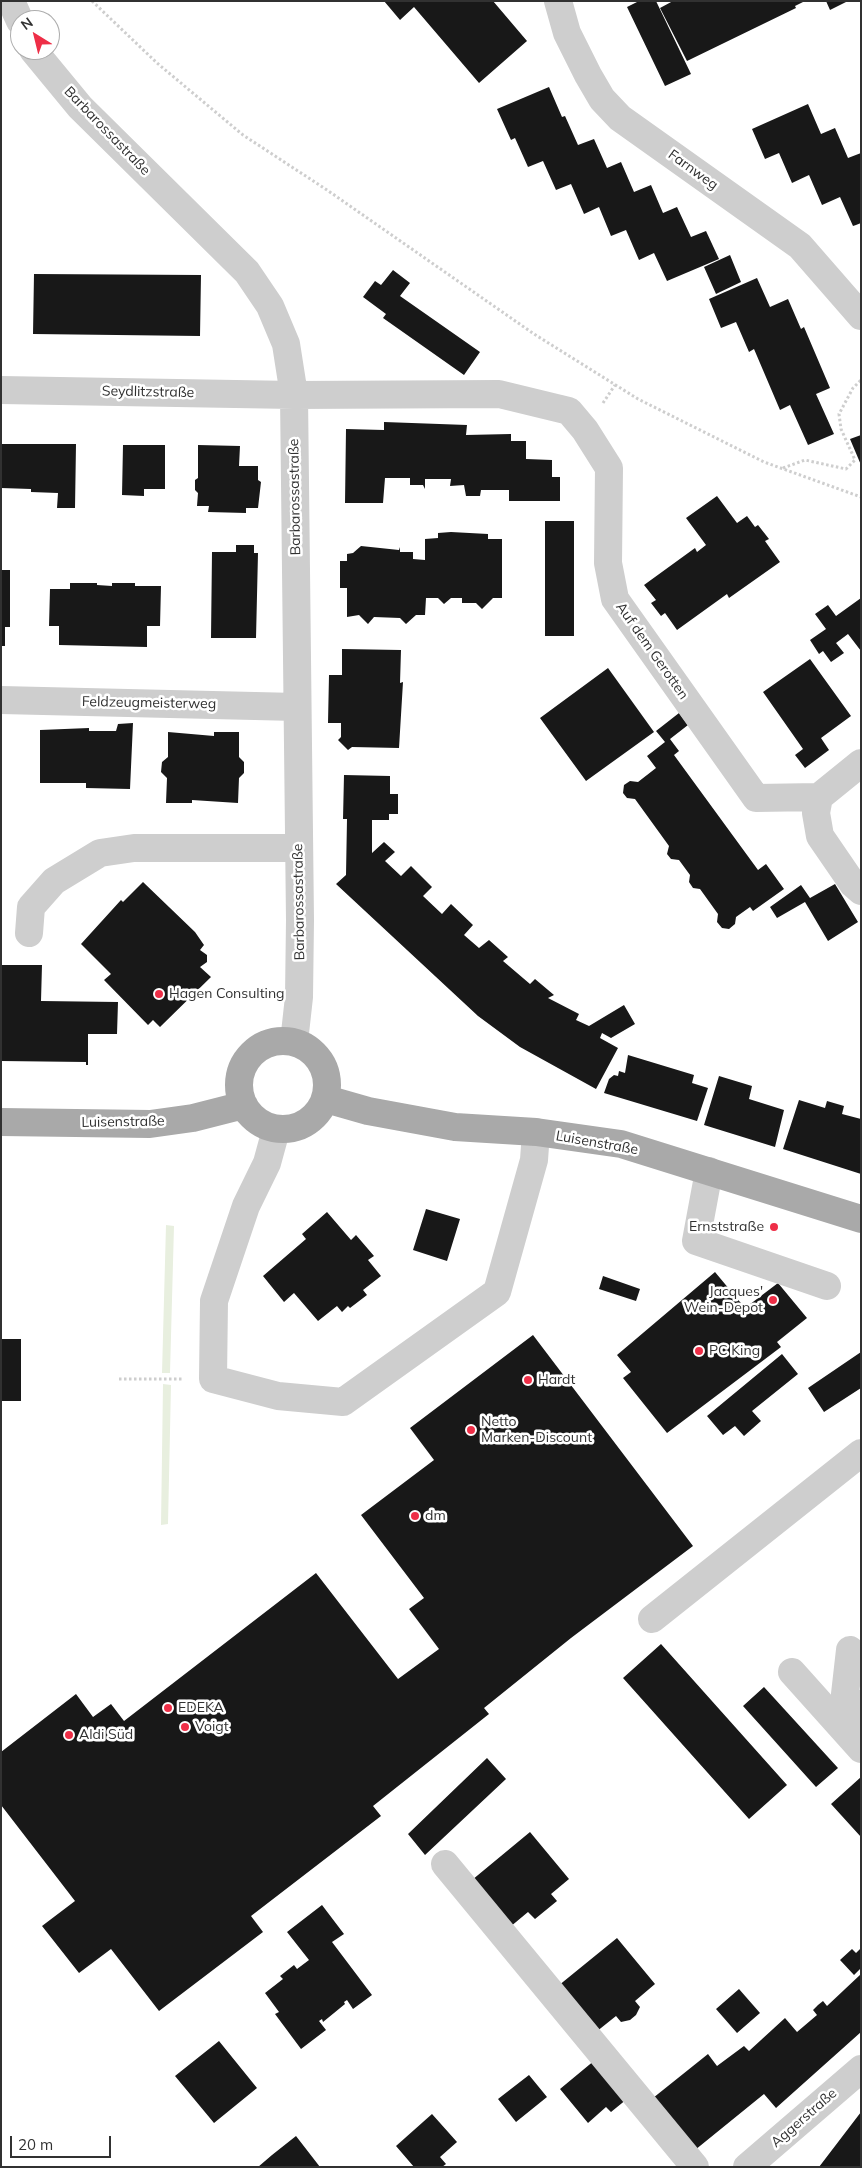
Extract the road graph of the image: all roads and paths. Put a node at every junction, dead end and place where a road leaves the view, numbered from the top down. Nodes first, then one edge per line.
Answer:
1 (92, 1) edge
2 (558, 1) edge
3 (41, 60) edge
4 (861, 316) edge
5 (861, 380) edge
6 (1, 390) edge
7 (294, 394) junction
8 (783, 468) junction
9 (861, 497) edge
10 (1, 700) edge
11 (297, 707) junction
12 (861, 763) edge
13 (818, 797) junction
14 (299, 848) junction
15 (861, 891) edge
16 (29, 933) dead end
17 (294, 1042) junction
18 (326, 1099) junction
19 (244, 1105) junction
20 (1, 1122) edge
21 (276, 1130) junction
22 (536, 1132) junction
23 (709, 1171) junction
24 (861, 1219) edge
25 (827, 1286) dead end
26 (119, 1379) dead end
27 (213, 1379) junction
28 (861, 1453) edge
29 (652, 1619) dead end
30 (850, 1650) dead end
31 (792, 1672) dead end
32 (861, 1713) edge
33 (861, 1749) edge
34 (445, 1864) dead end
35 (861, 2069) edge
36 (695, 2167) edge
37 (747, 2167) edge

1 - 8 path
2 - 4 street, Farnweg
3 - 7 street, Barbarossastraße
5 - 8 path
6 - 7 street, Seydlitzstraße
7 - 11 street, Barbarossastraße
7 - 13 street, Auf dem Gerotten
8 - 9 path
10 - 11 street, Feldzeugmeisterweg
11 - 14 street, Barbarossastraße
12 - 13 street
13 - 15 street
14 - 16 street
14 - 17 street, Barbarossastraße
17 - 18 main road
17 - 19 main road
18 - 21 main road
18 - 22 main road, Luisenstraße
19 - 20 main road, Luisenstraße
19 - 21 main road
21 - 27 street
22 - 23 main road, Luisenstraße
22 - 27 street
23 - 24 main road, Luisenstraße
23 - 25 street
26 - 27 path
28 - 29 street
30 - 32 street
31 - 33 street
34 - 36 street
35 - 37 street, Aggerstraße

